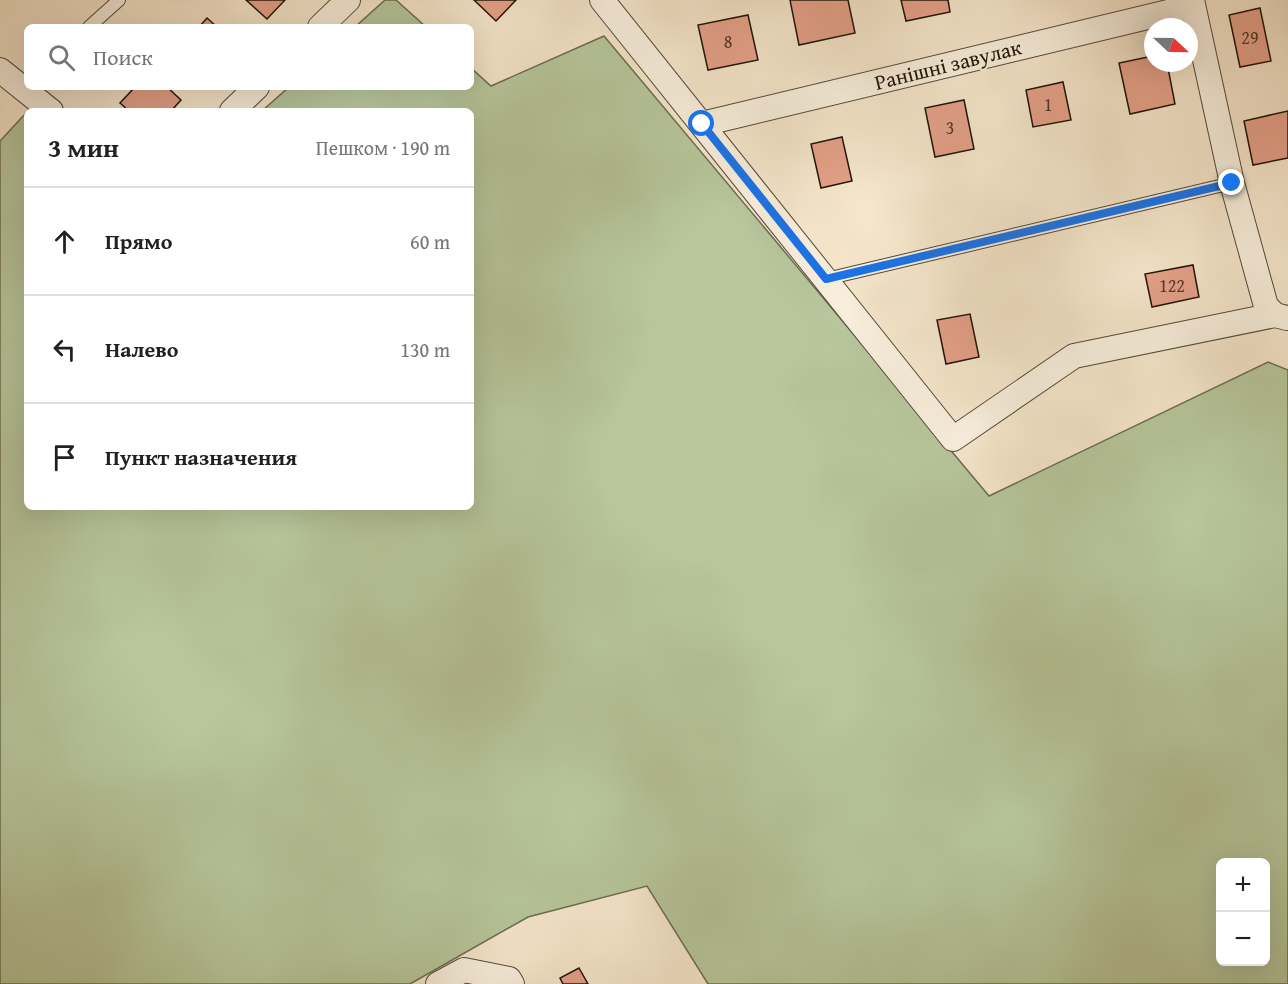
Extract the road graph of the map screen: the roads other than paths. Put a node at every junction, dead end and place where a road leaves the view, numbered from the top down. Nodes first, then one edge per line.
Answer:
1 (119, 0) edge
2 (348, 0) edge
3 (602, 0) edge
4 (1193, 3) edge
5 (92, 24) edge
6 (323, 24) edge
7 (0, 70) edge
8 (24, 85) edge
9 (29, 90) edge
10 (254, 90) edge
11 (48, 108) edge
12 (235, 108) edge
13 (702, 124) junction
14 (1232, 183) junction
15 (826, 279) junction
16 (1282, 316) edge
17 (438, 984) edge
18 (512, 984) edge

1 - 5 lane
2 - 6 street
3 - 13 street
4 - 13 street, Ранішні завулак
4 - 14 street
7 - 8 street
9 - 11 street
10 - 12 street
13 - 15 street
14 - 15 lane
14 - 16 street
15 - 16 street
17 - 18 street

